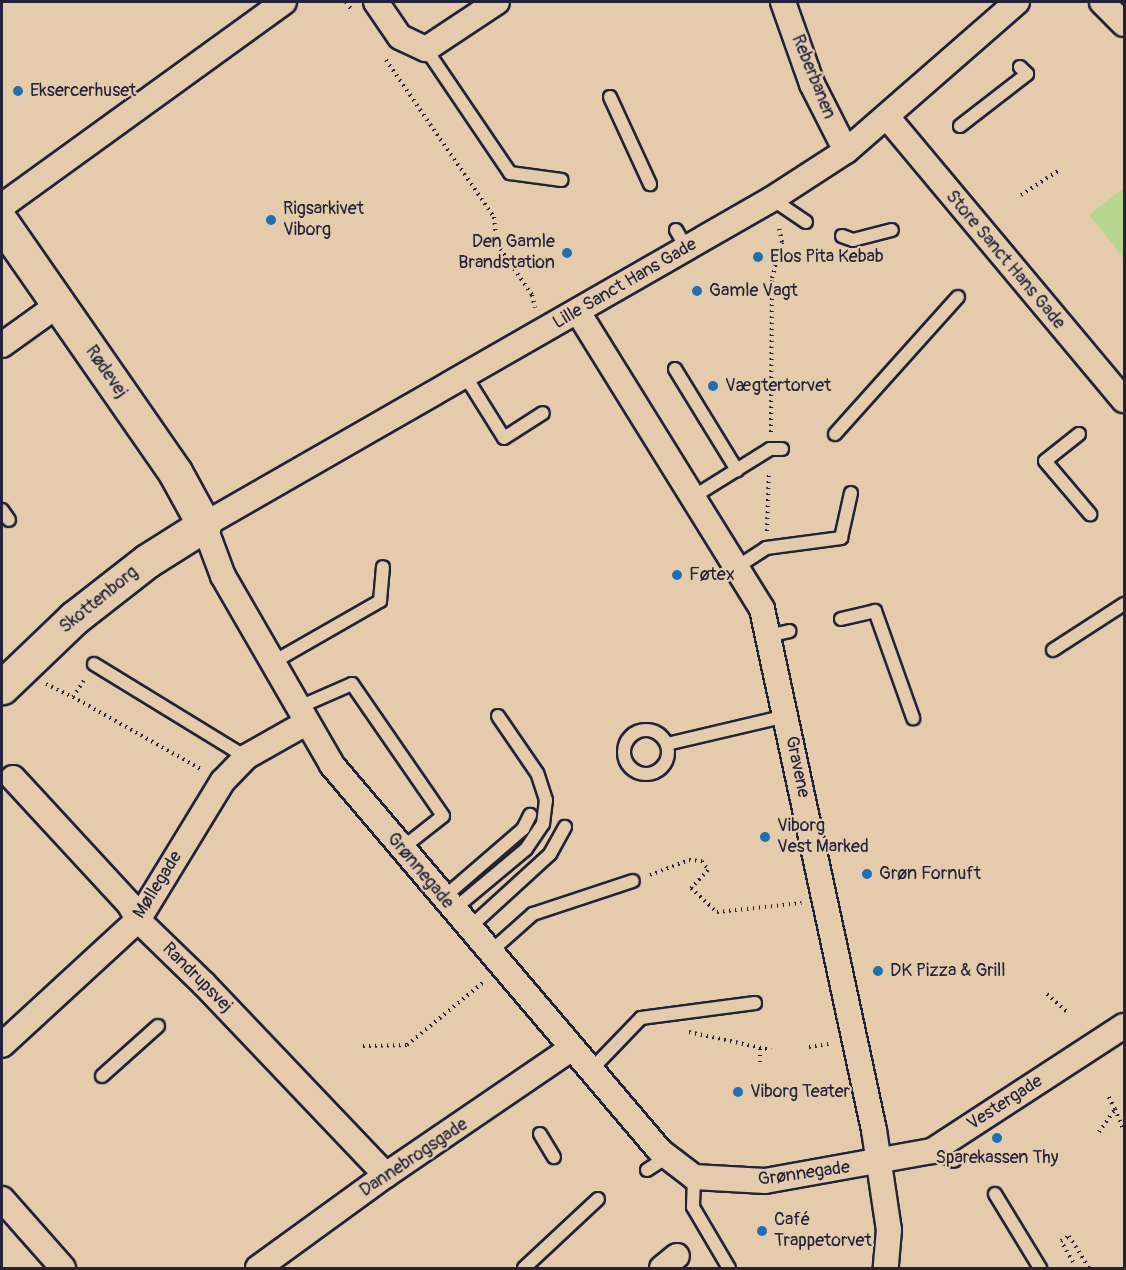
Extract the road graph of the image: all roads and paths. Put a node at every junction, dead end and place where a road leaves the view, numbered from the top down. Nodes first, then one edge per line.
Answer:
1 (284, 2) edge
2 (346, 2) edge
3 (376, 2) edge
4 (497, 2) edge
5 (783, 2) edge
6 (1016, 2) edge
7 (1102, 2) edge
8 (353, 11) dead end
9 (1125, 24) edge
10 (426, 49) junction
11 (380, 50) dead end
12 (1020, 67) dead end
13 (610, 97) dead end
14 (886, 117) junction
15 (960, 126) dead end
16 (846, 151) junction
17 (1058, 171) dead end
18 (562, 180) dead end
19 (650, 184) dead end
20 (1021, 195) dead end
21 (772, 199) junction
22 (2, 206) edge
23 (806, 222) dead end
24 (2, 223) edge
25 (892, 230) dead end
26 (842, 236) dead end
27 (958, 297) dead end
28 (59, 304) junction
29 (578, 312) junction
30 (542, 332) junction
31 (2, 345) edge
32 (675, 369) dead end
33 (464, 374) junction
34 (1118, 400) edge
35 (543, 413) dead end
36 (835, 434) dead end
37 (1079, 434) dead end
38 (776, 449) junction
39 (737, 470) junction
40 (851, 493) dead end
41 (693, 497) junction
42 (1090, 514) dead end
43 (204, 525) junction
44 (766, 548) junction
45 (383, 567) dead end
46 (737, 567) junction
47 (1125, 604) edge
48 (841, 619) dead end
49 (1053, 650) dead end
50 (94, 664) joint
51 (270, 664) junction
52 (10, 679) edge
53 (74, 697) junction
54 (301, 715) junction
55 (498, 716) dead end
56 (786, 716) junction
57 (913, 718) dead end
58 (667, 744) dead end
59 (246, 758) junction
60 (13, 778) dead end
61 (223, 781) junction
62 (530, 815) dead end
63 (565, 827) dead end
64 (401, 849) junction
65 (633, 881) joint
66 (826, 900) junction
67 (448, 904) junction
68 (138, 920) junction
69 (469, 928) junction
70 (496, 960) junction
71 (1047, 994) dead end
72 (755, 1003) dead end
73 (1067, 1012) dead end
74 (158, 1026) dead end
75 (1125, 1026) edge
76 (692, 1033) dead end
77 (2, 1045) edge
78 (363, 1046) dead end
79 (571, 1049) junction
80 (760, 1049) junction
81 (771, 1050) dead end
82 (760, 1066) dead end
83 (591, 1070) junction
84 (102, 1076) dead end
85 (1108, 1096) dead end
86 (1115, 1108) junction
87 (1125, 1131) edge
88 (1099, 1132) dead end
89 (540, 1134) dead end
90 (932, 1151) junction
91 (555, 1157) dead end
92 (954, 1161) dead end
93 (878, 1162) junction
94 (386, 1175) junction
95 (694, 1177) junction
96 (994, 1194) dead end
97 (2, 1199) edge
98 (598, 1199) dead end
99 (1073, 1262) dead end
100 (63, 1269) edge
101 (258, 1269) edge
102 (524, 1269) edge
103 (729, 1269) edge
104 (886, 1269) edge
105 (1040, 1269) edge
106 (1089, 1269) edge

1 - 22 street
2 - 8 path
3 - 10 street
4 - 10 street
5 - 16 street, Reberbanen
6 - 14 street, Lille Sanct Hans Gade
7 - 9 street
10 - 18 lane
11 - 30 path
12 - 15 lane
13 - 19 lane
14 - 16 street, Lille Sanct Hans Gade
14 - 34 street, Store Sanct Hans Gade
16 - 21 street, Lille Sanct Hans Gade
17 - 20 path
21 - 23 lane
21 - 29 street, Lille Sanct Hans Gade
21 - 38 path
24 - 28 street, Rødevej
25 - 26 lane
27 - 36 lane
28 - 31 street
28 - 43 street, Rødevej
29 - 30 street, Lille Sanct Hans Gade
29 - 41 street, Gravene
30 - 33 street, Lille Sanct Hans Gade
32 - 39 lane
33 - 35 lane
33 - 43 street, Lille Sanct Hans Gade
37 - 42 lane
38 - 39 lane
38 - 44 path
39 - 41 lane
40 - 44 lane
41 - 46 street, Gravene
43 - 51 street, Grønnegade
43 - 52 street, Skottenborg
44 - 46 lane
45 - 51 lane
46 - 56 street, Gravene
47 - 49 lane
48 - 57 lane
50 - 53 path
50 - 59 lane
51 - 54 street, Grønnegade
52 - 53 path
53 - 61 path
54 - 59 street, Møllegade
54 - 64 street, Grønnegade
54 - 64 lane
55 - 67 lane
56 - 58 lane
56 - 66 street, Gravene
59 - 61 street, Møllegade
60 - 68 street, Randrupsvej
61 - 68 street, Møllegade
62 - 67 lane
63 - 69 lane
64 - 67 street, Grønnegade
65 - 66 path
65 - 70 lane
66 - 93 street, Gravene
67 - 69 street, Grønnegade
68 - 77 street, Møllegade
68 - 94 street, Randrupsvej
69 - 70 street, Grønnegade
70 - 78 path
70 - 79 street, Grønnegade
71 - 73 path
72 - 83 lane
74 - 84 lane
75 - 90 street, Vestergade
76 - 80 path
79 - 83 street, Grønnegade
79 - 94 street, Dannebrogsgade
80 - 81 path
80 - 82 path
83 - 95 street, Grønnegade
85 - 86 path
86 - 87 path
86 - 88 path
89 - 91 lane
90 - 92 lane
90 - 93 street, Vestergade
93 - 95 street, Grønnegade
93 - 104 street, Gravene
94 - 101 street, Dannebrogsgade
95 - 103 lane
96 - 105 lane
97 - 100 street
98 - 102 lane
99 - 106 path

